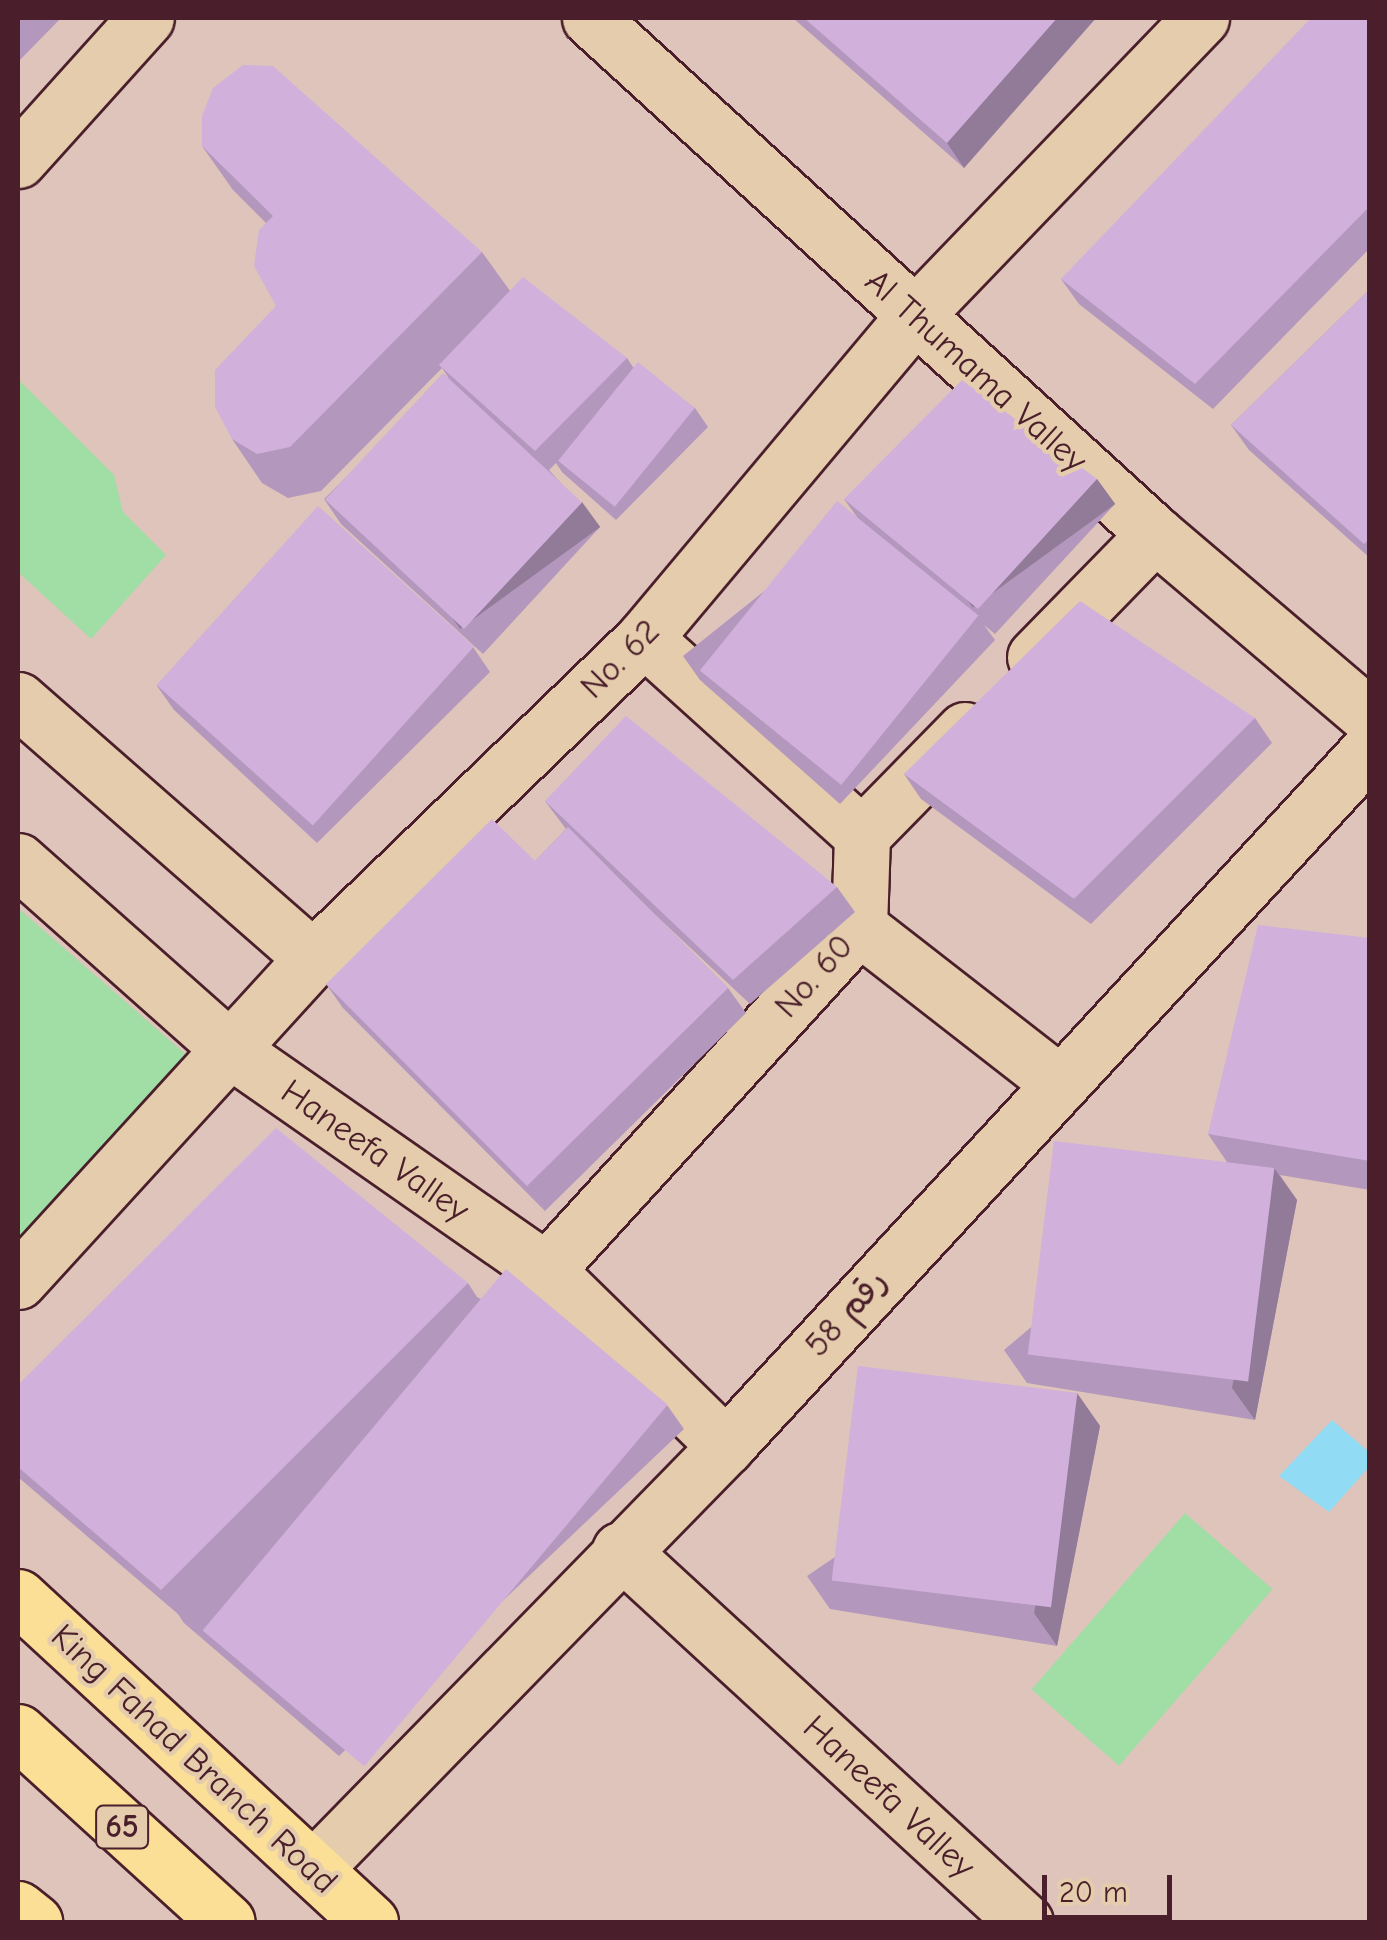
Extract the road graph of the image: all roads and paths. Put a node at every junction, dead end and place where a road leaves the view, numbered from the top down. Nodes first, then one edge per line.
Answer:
1 (146, 18) edge
2 (590, 18) edge
3 (1201, 18) edge
4 (18, 160) edge
5 (914, 316) junction
6 (1155, 534) junction
7 (644, 638) junction
8 (18, 700) edge
9 (1370, 717) edge
10 (1370, 749) edge
11 (862, 836) junction
12 (18, 861) edge
13 (859, 927) junction
14 (313, 958) junction
15 (232, 1051) junction
16 (1057, 1081) junction
17 (546, 1270) junction
18 (18, 1281) edge
19 (726, 1446) junction
20 (620, 1550) junction
21 (18, 1596) edge
22 (18, 1732) edge
23 (314, 1869) junction
24 (227, 1922) edge
25 (370, 1922) edge
26 (1025, 1922) edge

1 - 4 street
2 - 5 street, Al Thumama Valley
3 - 5 street, No. 62
5 - 6 street, Al Thumama Valley
5 - 7 street, No. 62
6 - 9 street, Al Thumama Valley
6 - 11 street
7 - 11 street
7 - 14 street, No. 62
8 - 14 street
10 - 16 street, رقم 58
11 - 13 street, No. 60
12 - 15 street, Haneefa Valley
13 - 16 street
13 - 17 street, No. 60
14 - 15 street, No. 62
15 - 17 street, Haneefa Valley
15 - 18 street, No. 62
16 - 19 street, رقم 58
17 - 19 street, Haneefa Valley
19 - 20 street, رقم 58
20 - 23 street, رقم 58
20 - 26 street, Haneefa Valley
21 - 23 main road, King Fahad Branch Road
22 - 24 main road, 65
23 - 25 main road, King Fahad Branch Road

